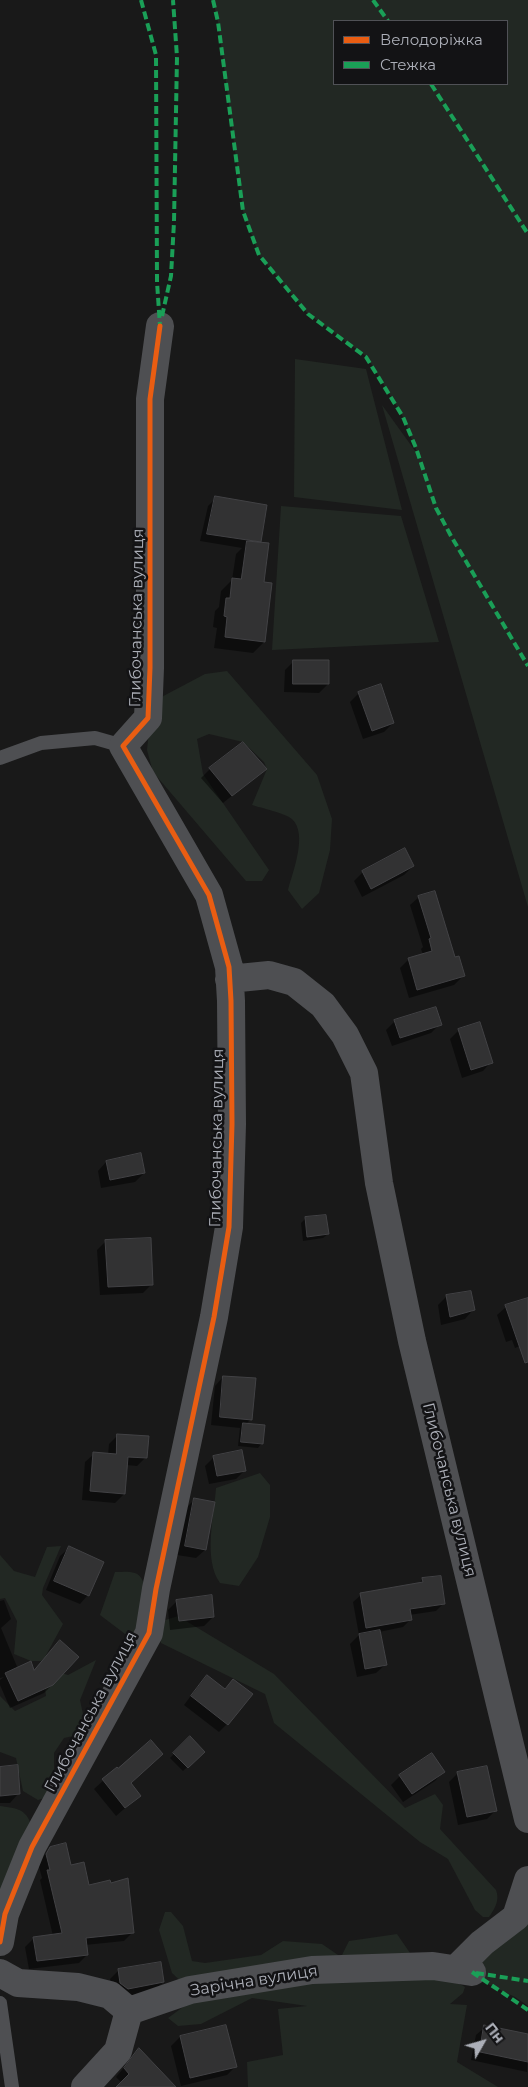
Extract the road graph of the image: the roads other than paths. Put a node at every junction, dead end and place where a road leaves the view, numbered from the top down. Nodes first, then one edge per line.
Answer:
1 (160, 326) dead end
2 (123, 746) junction
3 (0, 758) edge
4 (229, 979) junction
5 (528, 1819) edge
6 (528, 1880) edge
7 (0, 1942) edge
8 (0, 1973) edge
9 (0, 2003) edge
10 (129, 2012) junction
11 (12, 2087) edge
12 (85, 2087) edge

1 - 2 street, Глибочанська вулиця
2 - 3 lane
2 - 4 street, Глибочанська вулиця
4 - 5 street, Глибочанська вулиця
4 - 7 street, Глибочанська вулиця
6 - 10 street, Зарічна вулиця
8 - 10 street
9 - 11 lane
10 - 12 street

